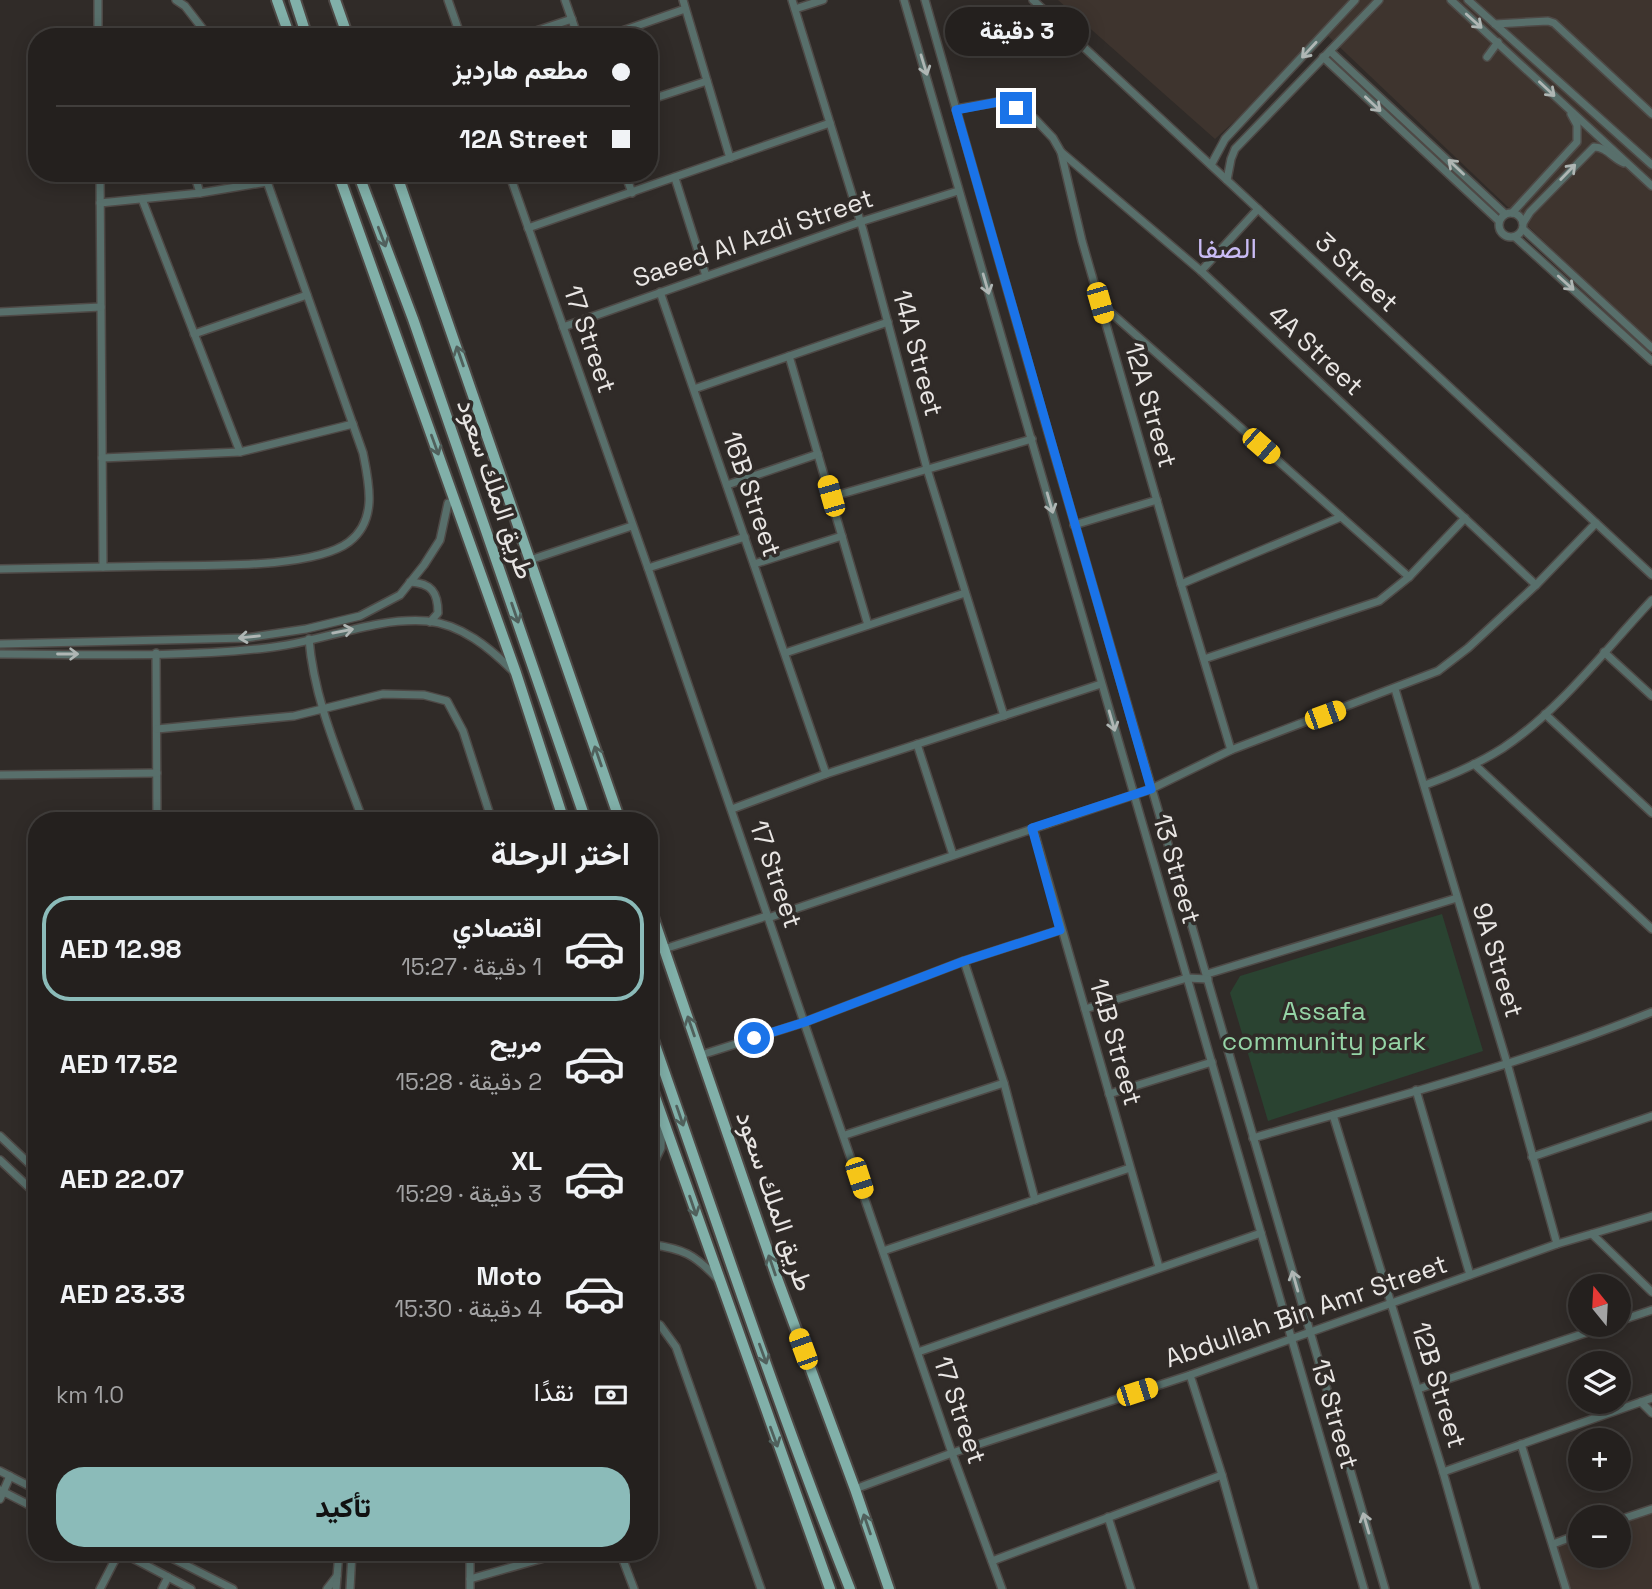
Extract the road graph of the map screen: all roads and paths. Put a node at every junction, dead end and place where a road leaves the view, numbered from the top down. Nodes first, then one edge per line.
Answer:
1 (98, 0) edge
2 (176, 0) edge
3 (277, 0) edge
4 (295, 0) edge
5 (335, 0) edge
6 (448, 0) edge
7 (565, 0) edge
8 (683, 0) edge
9 (792, 0) edge
10 (823, 0) edge
11 (904, 0) edge
12 (925, 0) edge
13 (1033, 0) edge
14 (1355, 0) edge
15 (1379, 0) edge
16 (1451, 0) edge
17 (1468, 0) edge
18 (685, 9) junction
19 (795, 9) junction
20 (572, 19) junction
21 (1337, 20) junction
22 (1495, 24) junction
23 (98, 28) edge
24 (202, 28) edge
25 (287, 28) edge
26 (304, 28) edge
27 (345, 28) edge
28 (458, 28) edge
29 (545, 28) edge
30 (575, 28) edge
31 (631, 28) edge
32 (1349, 31) junction
33 (1498, 42) junction
34 (1329, 51) junction
35 (1323, 57) junction
36 (1487, 57) dead end
37 (707, 81) junction
38 (1274, 87) junction
39 (658, 97) edge
40 (1286, 97) junction
41 (1567, 107) junction
42 (956, 110) junction
43 (1652, 114) edge
44 (830, 123) junction
45 (1224, 139) junction
46 (1235, 149) junction
47 (1061, 152) junction
48 (730, 158) junction
49 (1628, 164) junction
50 (1652, 164) edge
51 (1211, 165) junction
52 (674, 178) junction
53 (1227, 180) junction
54 (100, 182) edge
55 (197, 182) edge
56 (267, 182) joint
57 (341, 182) edge
58 (361, 182) edge
59 (399, 182) edge
60 (512, 182) edge
61 (628, 182) edge
62 (1652, 186) edge
63 (958, 191) junction
64 (200, 193) junction
65 (632, 193) junction
66 (142, 199) junction
67 (100, 203) junction
68 (1258, 209) junction
69 (1505, 216) junction
70 (860, 222) junction
71 (1523, 226) junction
72 (528, 228) junction
73 (1515, 237) junction
74 (1201, 271) junction
75 (706, 276) junction
76 (660, 292) junction
77 (307, 295) junction
78 (1100, 303) junction
79 (101, 307) junction
80 (0, 312) edge
81 (888, 322) junction
82 (563, 327) junction
83 (194, 334) junction
84 (1652, 348) edge
85 (789, 356) junction
86 (1652, 361) edge
87 (694, 388) junction
88 (353, 424) junction
89 (1032, 439) junction
90 (240, 452) junction
91 (818, 454) junction
92 (102, 458) junction
93 (927, 468) junction
94 (727, 485) junction
95 (831, 496) junction
96 (1157, 500) junction
97 (448, 503) dead end
98 (1342, 517) junction
99 (1465, 518) junction
100 (1596, 523) junction
101 (1074, 525) junction
102 (632, 526) junction
103 (842, 536) junction
104 (745, 537) junction
105 (530, 560) junction
106 (754, 564) junction
107 (103, 567) junction
108 (648, 568) junction
109 (0, 569) edge
110 (1652, 575) edge
111 (1409, 577) junction
112 (410, 582) junction
113 (1181, 584) junction
114 (1536, 585) junction
115 (965, 593) junction
116 (1652, 600) edge
117 (430, 621) junction
118 (868, 625) junction
119 (309, 639) junction
120 (0, 643) edge
121 (1604, 652) junction
122 (156, 653) junction
123 (785, 653) junction
124 (0, 654) edge
125 (1203, 659) junction
126 (516, 673) junction
127 (1101, 684) junction
128 (1395, 689) junction
129 (1652, 696) edge
130 (324, 709) junction
131 (1545, 714) junction
132 (1004, 716) junction
133 (157, 729) junction
134 (917, 744) junction
135 (1231, 750) junction
136 (1474, 764) junction
137 (157, 774) junction
138 (826, 774) junction
139 (0, 775) edge
140 (1424, 785) junction
141 (1151, 789) junction
142 (1134, 795) junction
143 (732, 809) junction
144 (157, 812) edge
145 (360, 812) edge
146 (489, 812) edge
147 (561, 812) edge
148 (583, 812) edge
149 (617, 812) edge
150 (1652, 813) edge
151 (1032, 828) junction
152 (953, 855) junction
153 (1457, 898) junction
154 (767, 917) junction
155 (1652, 929) edge
156 (1060, 930) junction
157 (658, 932) edge
158 (664, 950) junction
159 (964, 961) junction
160 (1207, 976) junction
161 (1187, 978) junction
162 (1085, 1009) junction
163 (1652, 1012) edge
164 (805, 1022) junction
165 (658, 1054) edge
166 (701, 1055) junction
167 (1212, 1062) junction
168 (1507, 1063) junction
169 (1004, 1083) junction
170 (1416, 1090) junction
171 (1109, 1094) junction
172 (658, 1107) edge
173 (1333, 1115) junction
174 (1652, 1116) edge
175 (662, 1119) junction
176 (845, 1135) junction
177 (0, 1136) edge
178 (1253, 1138) junction
179 (658, 1154) edge
180 (1532, 1157) junction
181 (0, 1160) edge
182 (28, 1162) edge
183 (1130, 1168) junction
184 (28, 1186) edge
185 (1035, 1200) junction
186 (1652, 1216) edge
187 (1261, 1233) junction
188 (1592, 1234) junction
189 (1557, 1244) junction
190 (658, 1245) edge
191 (883, 1251) junction
192 (1159, 1267) junction
193 (1470, 1275) junction
194 (719, 1280) junction
195 (1652, 1292) edge
196 (1392, 1303) junction
197 (1652, 1310) edge
198 (1631, 1317) edge
199 (658, 1324) edge
200 (1310, 1332) junction
201 (1573, 1337) edge
202 (1292, 1339) junction
203 (918, 1352) junction
204 (1190, 1375) junction
205 (1418, 1389) junction
206 (1652, 1398) edge
207 (1641, 1402) junction
208 (1652, 1413) edge
209 (1521, 1444) junction
210 (953, 1453) junction
211 (0, 1471) edge
212 (1443, 1472) junction
213 (1222, 1475) junction
214 (10, 1476) junction
215 (28, 1485) edge
216 (855, 1489) junction
217 (1, 1494) edge
218 (28, 1505) edge
219 (1652, 1509) edge
220 (1631, 1516) edge
221 (1108, 1517) junction
222 (1568, 1538) edge
223 (1553, 1544) junction
224 (115, 1561) edge
225 (137, 1561) edge
226 (178, 1561) edge
227 (338, 1561) edge
228 (352, 1561) edge
229 (470, 1561) edge
230 (533, 1561) edge
231 (623, 1561) edge
232 (992, 1561) junction
233 (337, 1575) junction
234 (168, 1577) junction
235 (470, 1579) junction
236 (828, 1586) edge
237 (100, 1589) edge
238 (162, 1589) edge
239 (191, 1589) edge
240 (233, 1589) edge
241 (327, 1589) edge
242 (336, 1589) edge
243 (350, 1589) edge
244 (470, 1589) edge
245 (634, 1589) edge
246 (761, 1589) edge
247 (850, 1589) edge
248 (889, 1589) edge
249 (1002, 1589) edge
250 (1131, 1589) edge
251 (1254, 1589) edge
252 (1364, 1589) edge
253 (1385, 1589) edge
254 (1476, 1589) edge
255 (1566, 1589) edge

1 - 23 street
2 - 24 street
3 - 25 main road
4 - 26 main road
5 - 27 main road
6 - 28 street
7 - 20 street
8 - 18 street
9 - 19 street, 14A Street
10 - 19 street
11 -> 63 street, 13 Street
12 - 42 street, 13 Street
13 - 51 street, 3 Street
14 - 21 street
15 - 32 street
16 -> 33 street
17 - 22 street
18 - 31 street
18 - 37 street
19 - 44 street, 14A Street
20 - 29 street
20 - 30 street
21 - 32 street
21 -> 38 street
22 - 43 street
22 - 50 street
32 - 34 street
33 - 36 street
33 -> 41 street
34 - 35 street
69 -> 34 street
35 - 40 street
35 -> 69 street
37 - 39 street
37 - 48 street
38 - 40 street
38 - 45 street
40 - 46 street
41 - 49 street
41 - 69 street
42 - 47 street, 12A Street
42 - 101 street, 13 Street
44 - 48 street
44 - 70 street, 14A Street
45 - 46 street
45 - 51 street
46 - 53 street
47 - 74 street, 4A Street
47 - 78 street, 12A Street
48 - 52 street
49 - 62 street
71 -> 49 street
51 - 53 street, 3 Street
52 - 65 street
52 - 75 street
53 - 68 street, 3 Street
54 - 67 street
55 - 64 street
56 - 64 street
56 - 77 street
57 -> 126 main road
58 -> 148 main road, طريق الملك سعود
105 -> 59 main road, طريق الملك سعود
60 - 72 street, 17 Street
61 - 65 street
63 - 70 street, Saeed Al Azdi Street
63 -> 89 street, 13 Street
64 - 66 street
65 - 72 street
66 - 67 street
66 - 83 street
67 - 79 street
68 - 74 street
68 - 100 street, 3 Street
69 - 71 street
69 - 73 street
70 - 75 street, Saeed Al Azdi Street
70 - 81 street, 14A Street
71 - 73 street
71 - 84 street
72 - 82 street, 17 Street
73 -> 86 street
74 - 99 street, 4A Street
75 - 76 street, Saeed Al Azdi Street
76 - 82 street, Saeed Al Azdi Street
76 - 87 street, 16B Street
77 - 83 street
77 - 88 street
78 - 96 street, 12A Street
78 - 98 street
79 - 80 street
79 - 92 street
81 - 85 street
81 - 93 street, 14A Street
82 - 102 street, 17 Street
83 - 90 street
85 - 87 street
85 - 91 street
87 - 94 street, 16B Street
88 - 90 street
88 - 107 street
89 - 93 street
89 -> 127 street, 13 Street
90 - 92 street
91 - 94 street
91 - 95 street
92 - 107 street
93 - 95 street
93 - 115 street, 14A Street
94 - 104 street, 16B Street
95 - 103 street
96 - 101 street
96 - 113 street, 12A Street
97 - 112 street
98 - 111 street
98 - 113 street
99 - 111 street
99 - 114 street, 4A Street
100 - 110 street, 3 Street
100 - 114 street
101 - 141 street, 13 Street
102 - 105 street
102 - 108 street, 17 Street
103 - 106 street
103 - 118 street
104 - 106 street, 16B Street
104 - 108 street
149 -> 105 main road, طريق الملك سعود
106 - 123 street, 16B Street
107 - 109 street
108 - 143 street, 17 Street
111 - 125 street
112 - 117 street
112 -> 120 street
113 - 125 street, 12A Street
114 - 128 street
115 - 118 street
115 - 132 street, 14A Street
116 - 121 street
119 -> 117 street
117 - 126 street
118 - 123 street
119 - 122 street
119 - 130 street
121 - 129 street
121 - 131 street
124 -> 122 street
122 - 133 street
123 - 138 street, 16B Street
125 - 135 street, 12A Street
126 - 147 main road
127 - 132 street
127 -> 142 street, 13 Street
128 - 135 street
128 - 140 street, 9A Street
130 - 133 street
130 - 145 street
130 - 146 street
131 - 136 street
131 - 150 street
132 - 134 street
133 - 137 street
134 - 138 street
134 - 152 street
135 - 141 street
136 - 140 street
136 - 155 street
137 - 139 street
137 - 144 street
138 - 143 street
140 - 153 street, 9A Street
141 - 142 street
141 - 160 street, 13 Street
142 - 151 street
142 - 161 street, 13 Street
143 - 154 street, 17 Street
151 - 152 street
151 - 156 street, 14B Street
152 - 154 street
153 - 160 street
153 - 168 street, 9A Street
154 - 158 street
154 - 164 street, 17 Street
156 - 159 street
156 - 162 street, 14B Street
157 - 158 main road, طريق الملك سعود
166 -> 158 main road, طريق الملك سعود
159 - 164 street
159 - 169 street
160 - 161 street
160 - 178 street, 13 Street
161 - 162 street
161 - 167 street, 13 Street
162 - 171 street, 14B Street
163 - 168 street
164 - 166 street
164 - 176 street, 17 Street
165 -> 247 main road
216 -> 166 main road, طريق الملك سعود
167 - 171 street
167 - 187 street, 13 Street
168 - 170 street
168 - 180 street, 9A Street
169 - 176 street
169 - 185 street
170 - 173 street
170 - 193 street
171 - 183 street, 14B Street
172 - 175 main road
173 - 178 street
173 - 196 street, 12B Street
174 - 180 street
175 - 179 street
175 -> 194 main road
176 - 191 street, 17 Street
177 - 182 street
200 -> 178 street, 13 Street
180 - 189 street, 9A Street
181 - 184 street
183 - 185 street
183 - 192 street, 14B Street
185 - 191 street
186 - 188 street, Abdullah Bin Amr Street
187 - 192 street
187 - 202 street, 13 Street
188 - 189 street, Abdullah Bin Amr Street
188 - 195 street
189 - 193 street, Abdullah Bin Amr Street
190 - 194 street
191 - 203 street, 17 Street
192 - 203 street
193 - 196 street, Abdullah Bin Amr Street
194 -> 236 main road
196 - 200 street, Abdullah Bin Amr Street
196 - 205 street, 12B Street
197 - 198 street
199 - 246 street
200 - 202 street, Abdullah Bin Amr Street
253 -> 200 street, 13 Street
201 - 205 street
202 - 204 street, Abdullah Bin Amr Street
202 - 252 street, 13 Street
203 - 210 street, 17 Street
204 - 210 street, Abdullah Bin Amr Street
204 - 213 street
205 - 212 street, 12B Street
206 - 207 street
207 - 208 street
207 - 209 street
209 - 212 street
209 - 223 street
210 - 216 street, Abdullah Bin Amr Street
210 - 232 street, 17 Street
211 - 214 street
212 - 254 street, 12B Street
213 - 221 street
213 - 251 street
214 - 215 street
214 - 217 street
248 -> 216 main road, طريق الملك سعود
217 - 218 street
219 - 220 street
221 - 232 street
221 - 250 street
222 - 223 street
223 - 255 street
224 - 237 street
225 - 234 street
226 - 240 street
227 - 233 street
228 - 243 street
229 - 235 street
230 - 235 street
231 - 245 street
232 - 249 street, 17 Street
233 - 241 street
233 - 242 street
234 - 238 street
234 - 239 street
235 - 244 street

